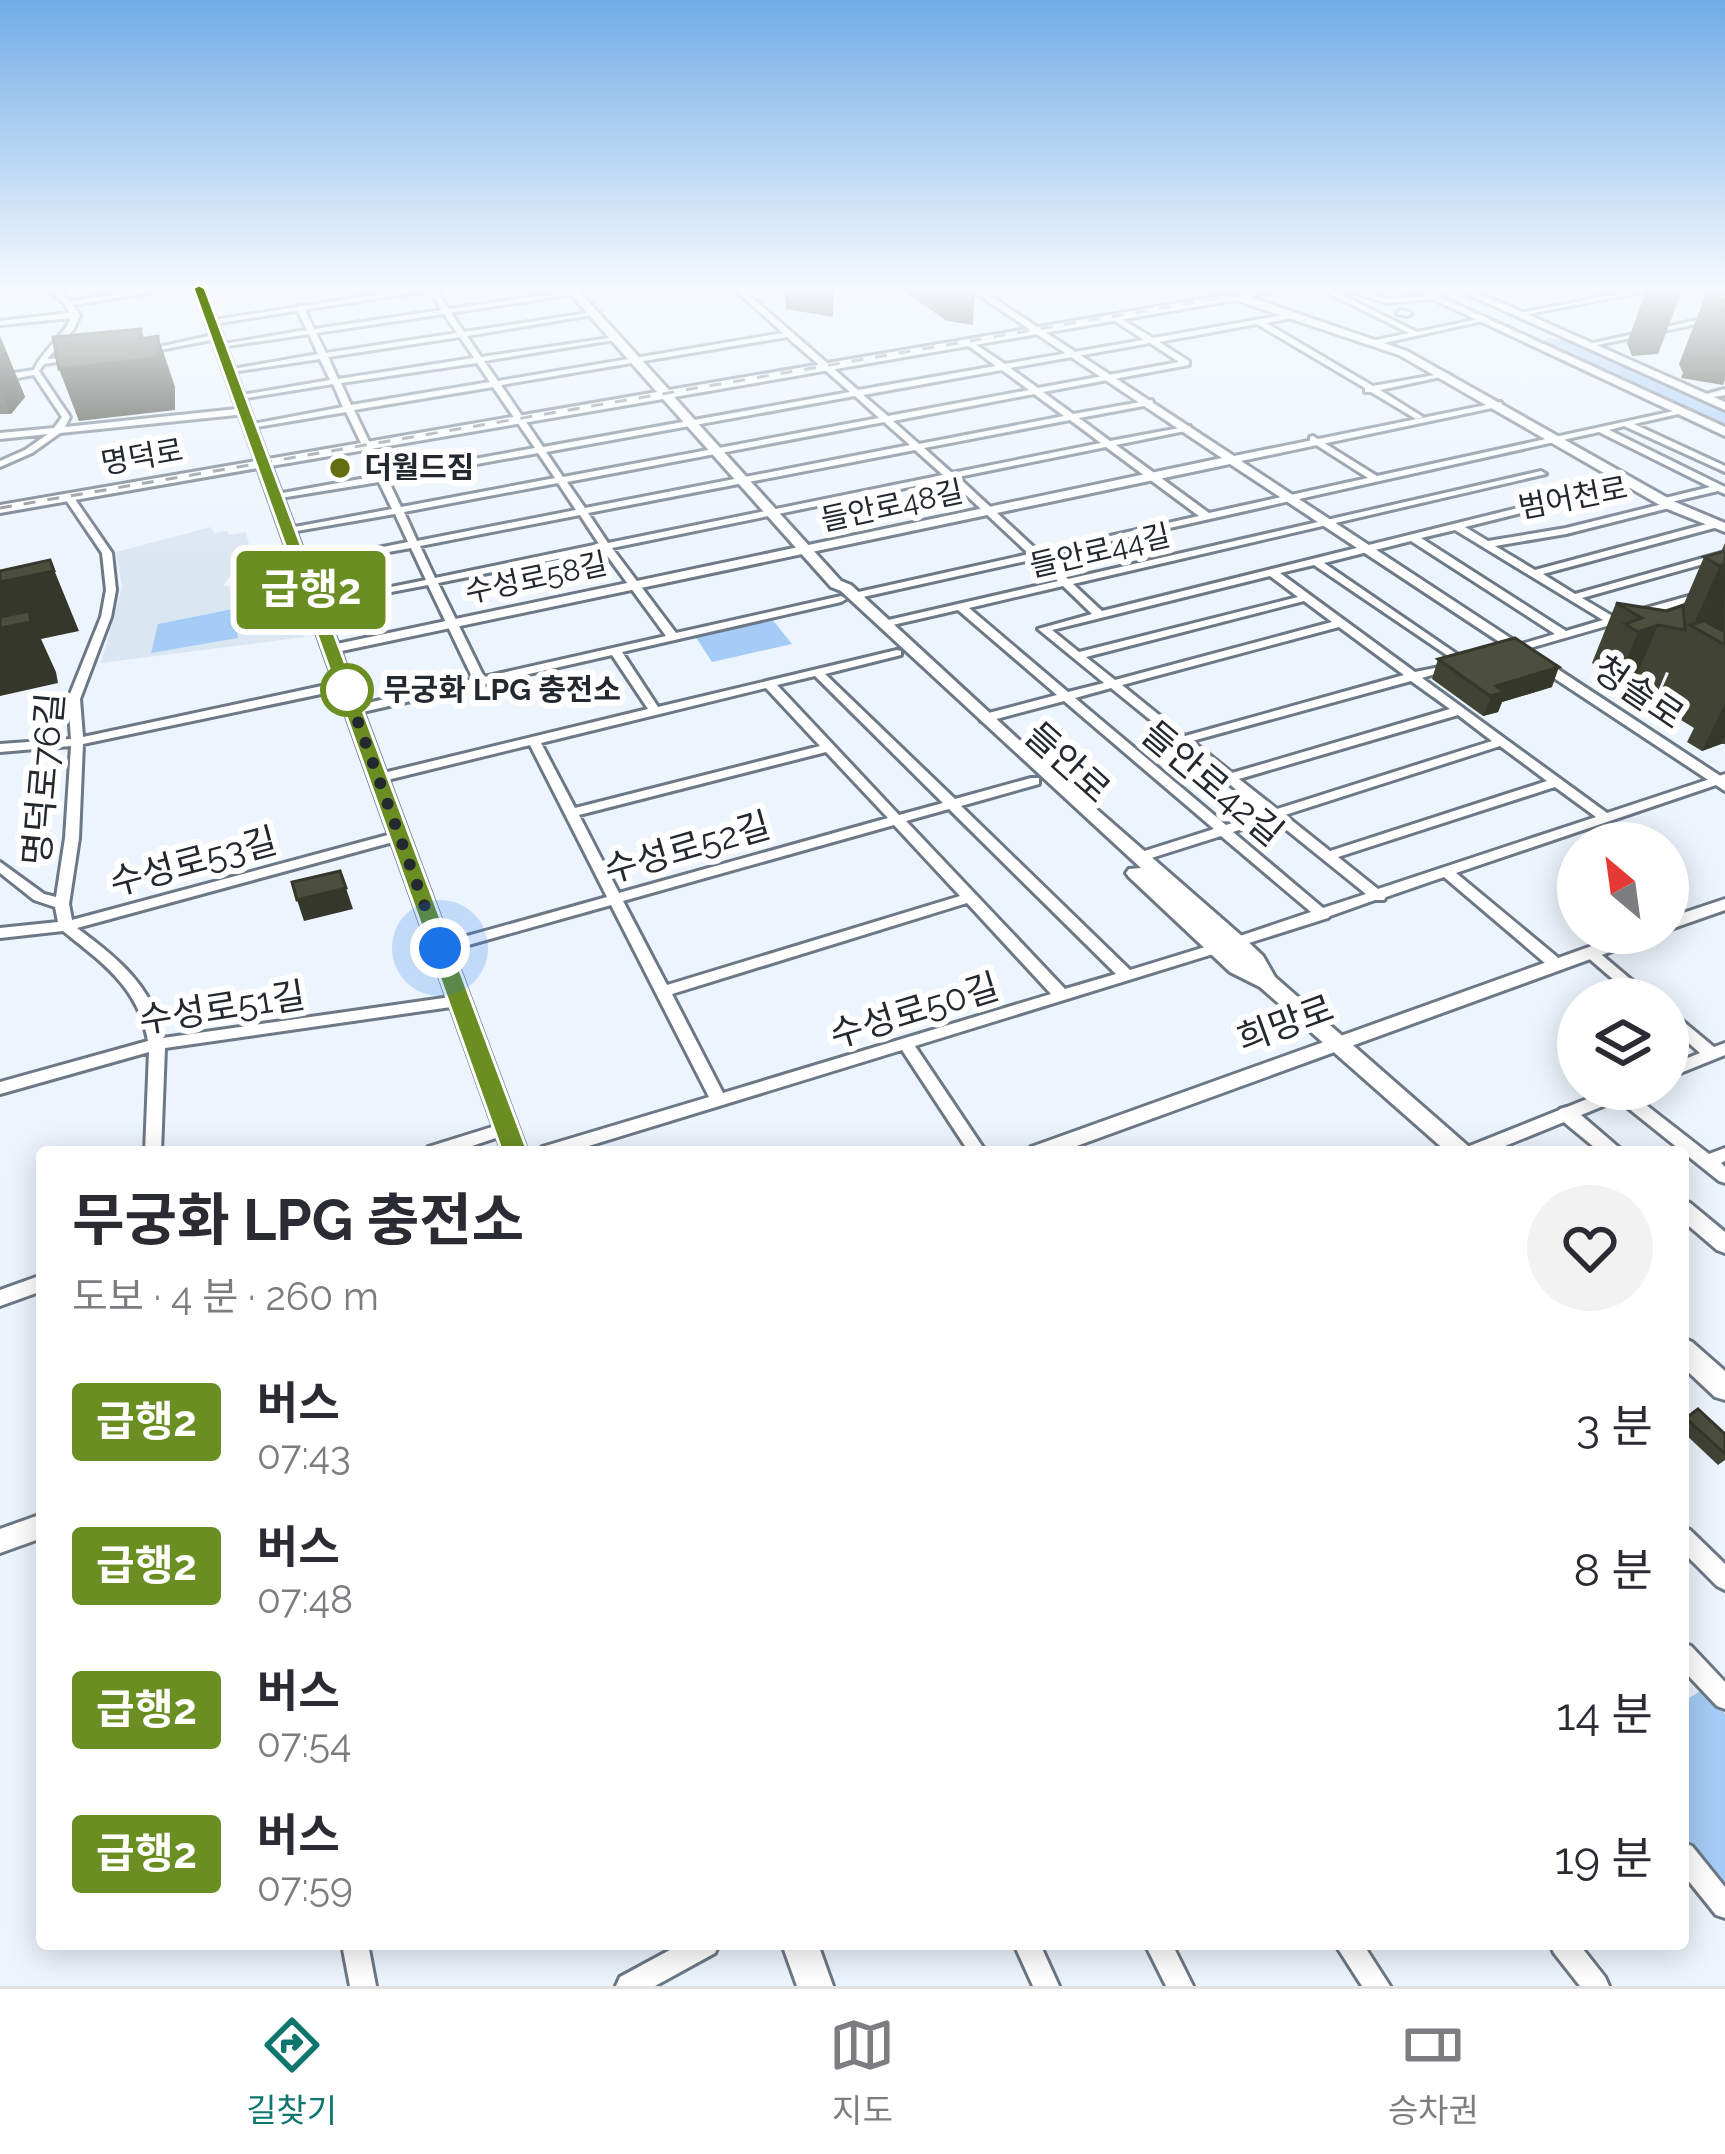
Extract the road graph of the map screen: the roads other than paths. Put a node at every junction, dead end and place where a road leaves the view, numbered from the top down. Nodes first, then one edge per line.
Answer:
1 (46, 381) edge
2 (235, 381) edge
3 (333, 381) joint
4 (507, 381) edge
5 (656, 381) edge
6 (719, 381) edge
7 (843, 381) edge
8 (933, 381) edge
9 (1022, 381) edge
10 (1093, 381) edge
11 (1116, 381) edge
12 (1353, 381) edge
13 (1420, 381) edge
14 (1455, 381) edge
15 (1614, 381) edge
16 (1668, 381) edge
17 (493, 383) junction
18 (664, 390) junction
19 (1368, 390) junction
20 (1037, 392) junction
21 (1725, 392) edge
22 (858, 394) junction
23 (1703, 396) junction
24 (1148, 403) junction
25 (1497, 404) junction
26 (1725, 406) edge
27 (347, 408) junction
28 (246, 411) junction
29 (1679, 411) junction
30 (516, 415) junction
31 (1073, 417) junction
32 (1419, 417) junction
33 (887, 419) junction
34 (1625, 423) junction
35 (696, 424) junction
36 (1187, 428) junction
37 (1600, 429) junction
38 (58, 432) junction
39 (1725, 432) edge
40 (0, 436) edge
41 (1557, 439) junction
42 (1313, 440) junction
43 (363, 442) junction
44 (1109, 444) junction
45 (919, 447) junction
46 (539, 451) junction
47 (721, 451) junction
48 (1232, 457) junction
49 (263, 459) junction
50 (0, 464) edge
51 (1725, 470) edge
52 (1541, 473) dead end
53 (1152, 475) junction
54 (951, 476) junction
55 (1374, 478) junction
56 (380, 480) junction
57 (560, 480) junction
58 (747, 481) junction
59 (1630, 483) junction
60 (1723, 488) edge
61 (69, 497) junction
62 (277, 497) junction
63 (1290, 499) junction
64 (1667, 503) junction
65 (0, 504) edge
66 (989, 510) junction
67 (397, 511) junction
68 (774, 511) junction
69 (581, 512) junction
70 (1209, 518) junction
71 (1326, 524) junction
72 (1458, 527) junction
73 (1720, 527) edge
74 (289, 531) junction
75 (1413, 538) junction
76 (1486, 544) junction
77 (412, 545) junction
78 (604, 545) junction
79 (806, 549) junction
80 (1366, 550) junction
81 (1725, 555) edge
82 (1036, 557) junction
83 (1316, 562) junction
84 (302, 566) junction
85 (1270, 572) junction
86 (1535, 573) junction
87 (429, 581) junction
88 (1066, 583) junction
89 (632, 586) junction
90 (1725, 590) edge
91 (844, 593) junction
92 (1574, 597) junction
93 (1305, 598) junction
94 (316, 605) junction
95 (961, 607) junction
96 (1099, 614) junction
97 (1612, 621) junction
98 (452, 623) junction
99 (884, 624) junction
100 (1339, 624) junction
101 (1564, 635) junction
102 (673, 637) junction
103 (1520, 648) junction
104 (332, 649) junction
105 (615, 650) junction
106 (897, 653) junction
107 (1501, 653) edge
108 (1076, 656) junction
109 (1482, 658) edge
110 (1463, 663) junction
111 (817, 672) junction
112 (1411, 676) junction
113 (479, 679) junction
114 (769, 684) junction
115 (1111, 685) junction
116 (345, 686) junction
117 (1064, 697) junction
118 (354, 710) junction
119 (656, 711) junction
120 (1458, 711) junction
121 (985, 718) junction
122 (532, 740) junction
123 (1184, 740) junction
124 (77, 742) junction
125 (1501, 742) junction
126 (0, 748) edge
127 (828, 748) junction
128 (1231, 777) junction
129 (379, 778) junction
130 (1722, 781) edge
131 (1035, 782) junction
132 (1556, 782) junction
133 (951, 802) junction
134 (572, 813) junction
135 (1276, 815) junction
136 (1604, 818) junction
137 (896, 819) junction
138 (1224, 832) junction
139 (399, 836) junction
140 (1327, 856) junction
141 (1140, 857) junction
142 (0, 866) edge
143 (1449, 874) junction
144 (1379, 897) junction
145 (968, 898) junction
146 (616, 899) junction
147 (62, 904) junction
148 (1725, 904) edge
149 (1323, 915) junction
150 (1689, 917) edge
151 (66, 926) junction
152 (0, 933) edge
153 (1227, 945) junction
154 (440, 948) junction
155 (1588, 954) edge
156 (1592, 954) edge
157 (1557, 964) junction
158 (1127, 976) junction
159 (1621, 978) edge
160 (664, 991) junction
161 (1062, 996) junction
162 (458, 1001) junction
163 (1689, 1031) edge
164 (1338, 1041) junction
165 (157, 1044) junction
166 (906, 1044) junction
167 (1719, 1052) edge
168 (1689, 1064) edge
169 (0, 1088) edge
170 (719, 1101) junction
171 (1577, 1110) edge
172 (1650, 1110) edge
173 (1567, 1114) junction
174 (505, 1129) junction
175 (153, 1146) edge
176 (453, 1146) edge
177 (512, 1146) edge
178 (568, 1146) edge
179 (974, 1146) edge
180 (1076, 1146) edge
181 (1456, 1146) edge
182 (1488, 1146) edge
183 (1607, 1146) edge
184 (1716, 1158) edge
185 (1725, 1176) edge
186 (1689, 1214) edge
187 (1725, 1244) edge
188 (36, 1285) edge
189 (0, 1298) edge
190 (1689, 1356) edge
191 (1725, 1388) edge
192 (36, 1528) edge
193 (0, 1541) edge
194 (1689, 1543) edge
195 (1725, 1579) edge
196 (1689, 1660) edge
197 (1725, 1698) edge
198 (1689, 1863) edge
199 (1725, 1906) edge
200 (357, 1950) edge
201 (695, 1950) edge
202 (802, 1950) edge
203 (1030, 1950) edge
204 (1161, 1950) edge
205 (1352, 1950) edge
206 (1568, 1950) edge
207 (363, 1986) edge
208 (629, 1986) edge
209 (815, 1986) edge
210 (1046, 1986) edge
211 (1180, 1986) edge
212 (1377, 1986) edge
213 (1596, 1986) edge

1 - 38 street
2 - 28 main road
3 - 27 street
3 - 28 street
4 - 17 street
5 - 18 main road, 들안로
6 - 18 main road, 명덕로
7 - 22 street, 들안로48길
8 - 22 street
9 - 20 street
10 - 20 street
11 - 24 street, 청솔로
12 - 19 street
13 - 19 street
14 - 25 main road, 범어천로
15 - 29 main road
16 - 23 main road
17 - 27 street
17 - 30 street
18 - 30 main road, 명덕로
18 - 35 main road, 들안로
19 - 32 street
20 - 31 street
20 - 33 street
21 - 23 street
22 - 33 street, 들안로48길
22 - 35 street
23 - 26 main road
24 - 31 street
24 - 36 street, 청솔로
25 - 32 street, 들안로48길
25 - 41 main road, 범어천로
27 - 28 street
27 - 43 street
28 - 38 street
28 - 49 main road
29 - 34 street
29 - 39 main road
30 - 43 main road, 명덕로
30 - 46 street, 수성로58길
31 - 44 street
31 - 45 street
32 - 42 street, 들안로48길
33 - 45 street, 들안로48길
33 - 47 street
34 - 37 street
34 - 51 street
35 - 46 street
35 - 47 main road, 들안로
36 - 44 street
36 - 48 street, 청솔로
37 - 41 street
37 - 60 street
38 - 40 street
38 - 50 street
41 - 55 street
41 - 59 main road, 범어천로
42 - 48 street, 들안로48길
42 - 55 street
43 - 49 main road, 명덕로
43 - 56 street, 수성로58길
44 - 53 street
44 - 54 street
45 - 54 street, 들안로48길
45 - 58 street
46 - 56 street
46 - 57 street, 수성로58길
47 - 57 street
47 - 58 main road, 들안로
48 - 53 street, 들안로48길
48 - 63 street, 청솔로
49 - 61 main road, 명덕로
49 - 62 main road
49 - 65 main road, 명덕로
52 - 71 street
53 - 66 street, 들안로48길
53 - 70 street
54 - 66 street, 들안로48길
54 - 68 street
55 - 63 street
56 - 62 street
56 - 67 street, 수성로58길
57 - 67 street
57 - 69 street, 수성로58길
58 - 68 main road, 들안로
58 - 69 street
59 - 64 main road, 범어천로
59 - 72 street
60 - 64 street
61 - 65 main road, 명덕로
61 - 124 street, 명덕로76길
62 - 74 main road
63 - 70 street
63 - 71 street, 청솔로
64 - 73 main road, 범어천로
64 - 76 street, 범어천로
66 - 79 street, 들안로48길
66 - 82 street
67 - 74 street
67 - 77 street, 수성로58길
68 - 78 street
68 - 79 main road, 들안로
69 - 77 street
69 - 78 street, 수성로58길
70 - 82 street
71 - 80 street, 청솔로
71 - 88 street, 들안로44길
72 - 75 street
72 - 76 street
73 - 86 street, 범어천로
74 - 84 main road
75 - 80 street
75 - 101 street
76 - 86 street
77 - 84 street
77 - 87 street, 수성로58길
78 - 87 street
78 - 89 street, 수성로58길
79 - 89 street, 수성로58길
79 - 91 main road, 들안로
80 - 83 street
80 - 103 street, 청솔로
81 - 92 street
82 - 88 street
82 - 91 street
83 - 85 street
83 - 110 street
84 - 94 main road
85 - 93 street
85 - 96 street
86 - 92 street
87 - 94 street
87 - 98 street, 수성로58길
88 - 95 street, 들안로44길
88 - 96 street
89 - 98 street, 수성로58길
89 - 102 street
90 - 97 street
91 - 99 main road, 들안로
91 - 102 street
91 - 106 main road, 들안로
92 - 97 street
93 - 100 street
93 - 108 street
94 - 104 main road
95 - 99 street, 들안로44길
95 - 117 street, 들안로42길
96 - 108 street
97 - 101 street
98 - 104 street, 수성로58길
98 - 113 street
99 - 121 main road, 들안로
100 - 112 street
100 - 115 street, 들안로42길
101 - 103 street
102 - 105 street
103 - 107 street
103 - 130 street, 청솔로
104 - 116 main road
105 - 113 street
105 - 119 street
106 - 111 street
106 - 131 main road, 들안로
108 - 115 street
109 - 110 street
110 - 112 street
111 - 114 street
111 - 133 street
112 - 120 street
112 - 123 street
113 - 118 street
114 - 119 street
114 - 127 street
115 - 117 street, 들안로42길
115 - 123 street
116 - 118 main road
116 - 124 street
117 - 121 street, 들안로42길
117 - 138 street, 들안로42길
118 - 129 main road
119 - 122 street
120 - 125 street
120 - 128 street
121 - 141 main road, 들안로
122 - 129 street
122 - 134 street
123 - 128 street
124 - 126 street
124 - 147 street, 명덕로76길
125 - 132 street
125 - 135 street
127 - 134 street
127 - 137 street
128 - 135 street
129 - 139 main road
130 - 136 street
131 - 133 street, 수성로52길
131 - 153 main road, 들안로
132 - 136 street
132 - 140 street
133 - 137 street, 수성로52길
133 - 158 street
134 - 146 street
135 - 138 street
135 - 140 street
136 - 143 street
137 - 145 street
137 - 146 street, 수성로52길
138 - 141 street
138 - 149 street, 들안로42길
139 - 151 street, 수성로53길
139 - 154 main road
140 - 144 street
141 - 153 main road, 들안로
142 - 147 street
143 - 144 street
143 - 157 street
144 - 149 street
145 - 160 street
145 - 161 street
146 - 154 street, 수성로52길
146 - 160 street
147 - 151 street, 명덕로76길
148 - 150 street
149 - 153 street
151 - 152 street, 수성로53길
151 - 165 street
153 - 158 street, 수성로50길
153 - 164 main road, 들안로
154 - 162 main road
155 - 157 street, 희망로
156 - 159 street
157 - 164 street, 희망로
158 - 161 street, 수성로50길
160 - 170 street
161 - 166 street, 수성로50길
162 - 165 street, 수성로51길
162 - 174 main road
163 - 167 street
164 - 180 street, 희망로
164 - 181 main road, 들안로
165 - 169 street, 수성로51길
165 - 175 street
166 - 170 street, 수성로50길
166 - 179 street
167 - 168 street
170 - 178 street, 수성로50길
171 - 173 street
172 - 184 street
173 - 182 street
173 - 183 street
174 - 176 street
174 - 177 main road
184 - 185 street
186 - 187 street
188 - 189 street
190 - 191 main road
192 - 193 street
194 - 195 street
196 - 197 street
198 - 199 street
200 - 207 street
201 - 208 street
202 - 209 main road
203 - 210 street
204 - 211 street
205 - 212 street
206 - 213 street

